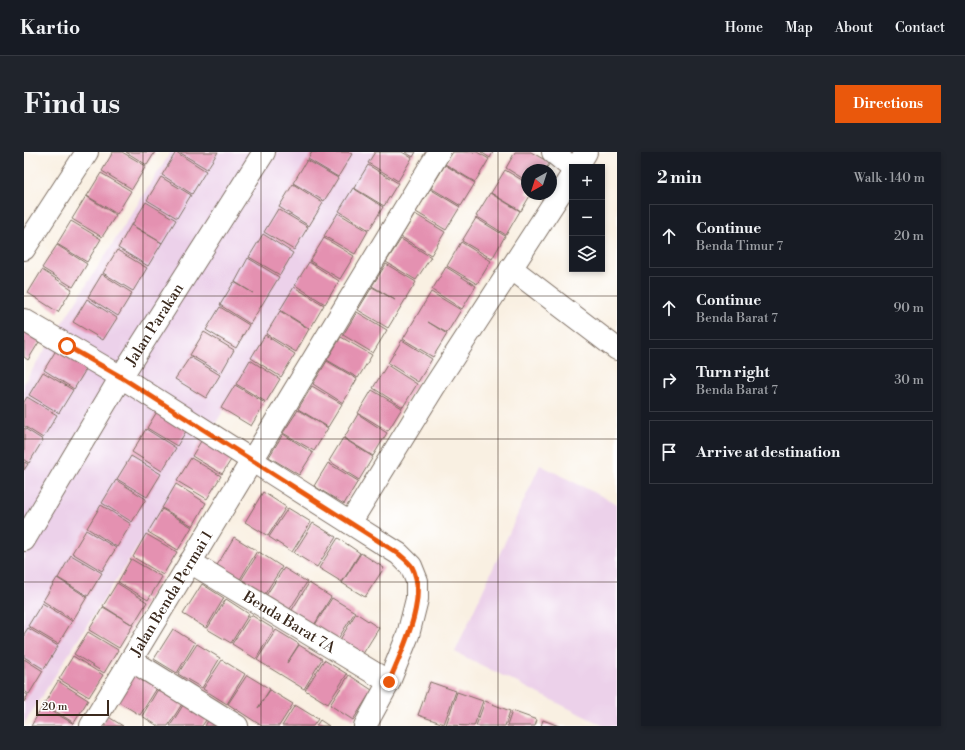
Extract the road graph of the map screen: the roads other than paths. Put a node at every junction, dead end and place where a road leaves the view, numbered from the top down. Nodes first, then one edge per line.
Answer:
1 (87, 152) edge
2 (264, 152) edge
3 (439, 152) edge
4 (553, 152) edge
5 (586, 152) edge
6 (579, 164) edge
7 (569, 165) edge
8 (569, 180) edge
9 (24, 248) edge
10 (512, 268) junction
11 (24, 320) edge
12 (617, 349) edge
13 (121, 377) junction
14 (251, 460) junction
15 (350, 523) junction
16 (24, 540) edge
17 (190, 562) junction
18 (131, 660) junction
19 (389, 682) junction
20 (367, 722) edge
21 (91, 726) edge
22 (237, 726) edge

1 - 9 street
2 - 13 street, Jalan Parakan
3 - 14 street, Jalan Benda Permai 1
4 - 7 street
5 - 6 street
8 - 10 street
10 - 12 street
10 - 15 street
11 - 13 street
13 - 14 street
13 - 16 street, Jalan Parakan
14 - 15 street
14 - 17 street, Jalan Benda Permai 1
15 - 19 street
17 - 18 street, Jalan Benda Permai 1
17 - 19 street, Benda Barat 7A
18 - 21 street, Jalan Benda Permai 1
18 - 22 street
19 - 20 street

